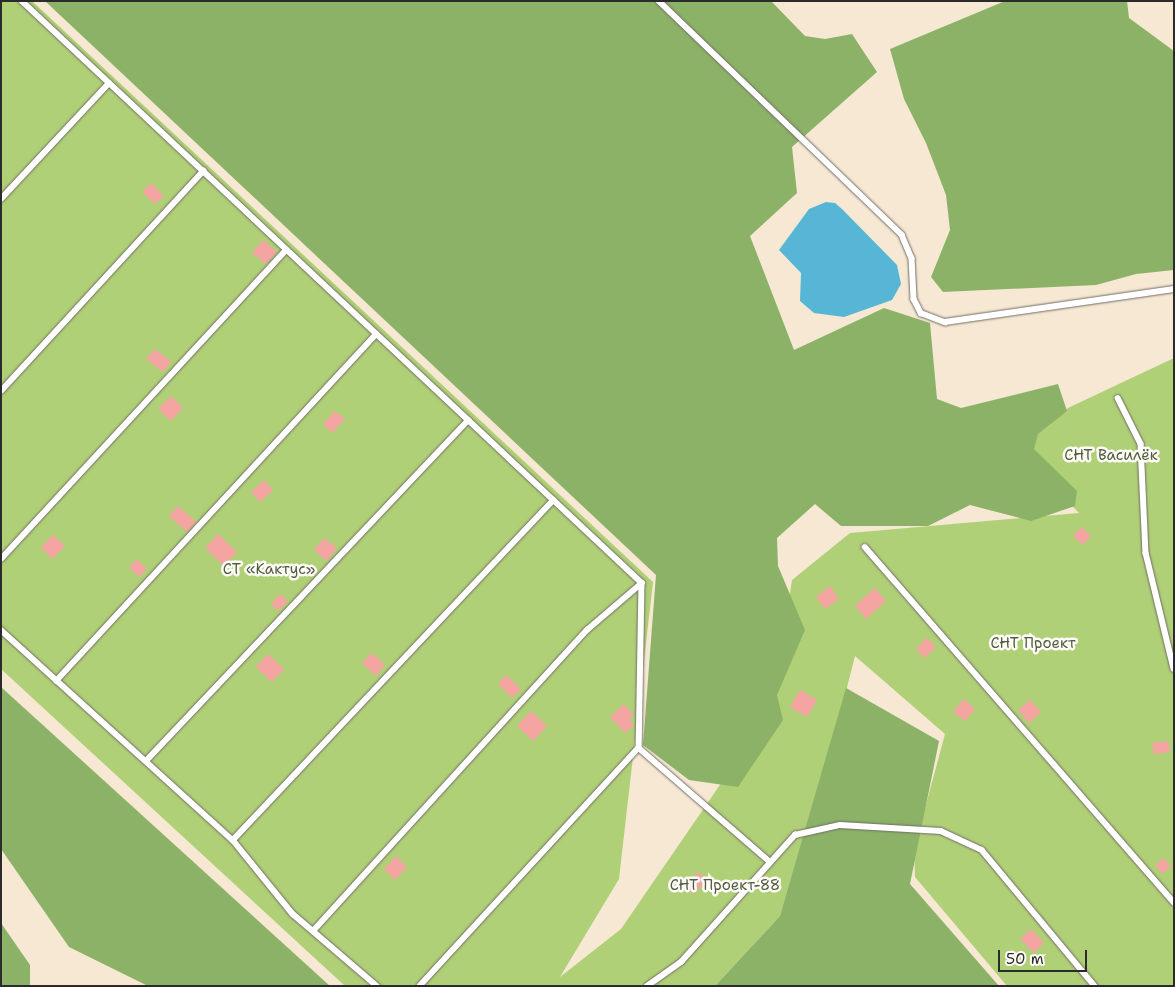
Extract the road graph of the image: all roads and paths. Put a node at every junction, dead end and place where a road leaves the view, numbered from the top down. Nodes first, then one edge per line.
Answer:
1 (22, 1) edge
2 (659, 1) edge
3 (109, 83) junction
4 (203, 171) junction
5 (1, 199) edge
6 (286, 250) junction
7 (1174, 289) edge
8 (376, 334) junction
9 (1, 391) edge
10 (1118, 398) dead end
11 (468, 420) junction
12 (553, 500) junction
13 (865, 547) dead end
14 (1, 559) edge
15 (642, 583) junction
16 (1, 630) edge
17 (1174, 669) edge
18 (56, 680) junction
19 (639, 748) junction
20 (146, 761) junction
21 (233, 840) junction
22 (769, 861) junction
23 (1174, 903) edge
24 (313, 931) junction
25 (377, 986) edge
26 (420, 986) edge
27 (647, 986) edge
28 (1095, 986) edge

1 - 3 lane
2 - 7 lane
3 - 4 lane
3 - 5 lane
4 - 6 lane
4 - 9 lane
6 - 8 lane
6 - 14 lane
8 - 11 lane
8 - 18 lane
10 - 17 lane
11 - 12 lane
11 - 20 lane
12 - 15 lane
12 - 21 lane
13 - 23 lane
15 - 19 lane
15 - 24 lane
16 - 18 lane
18 - 20 lane
19 - 22 lane
19 - 26 lane
20 - 21 lane
21 - 24 lane
22 - 27 lane
22 - 28 lane
24 - 25 lane

